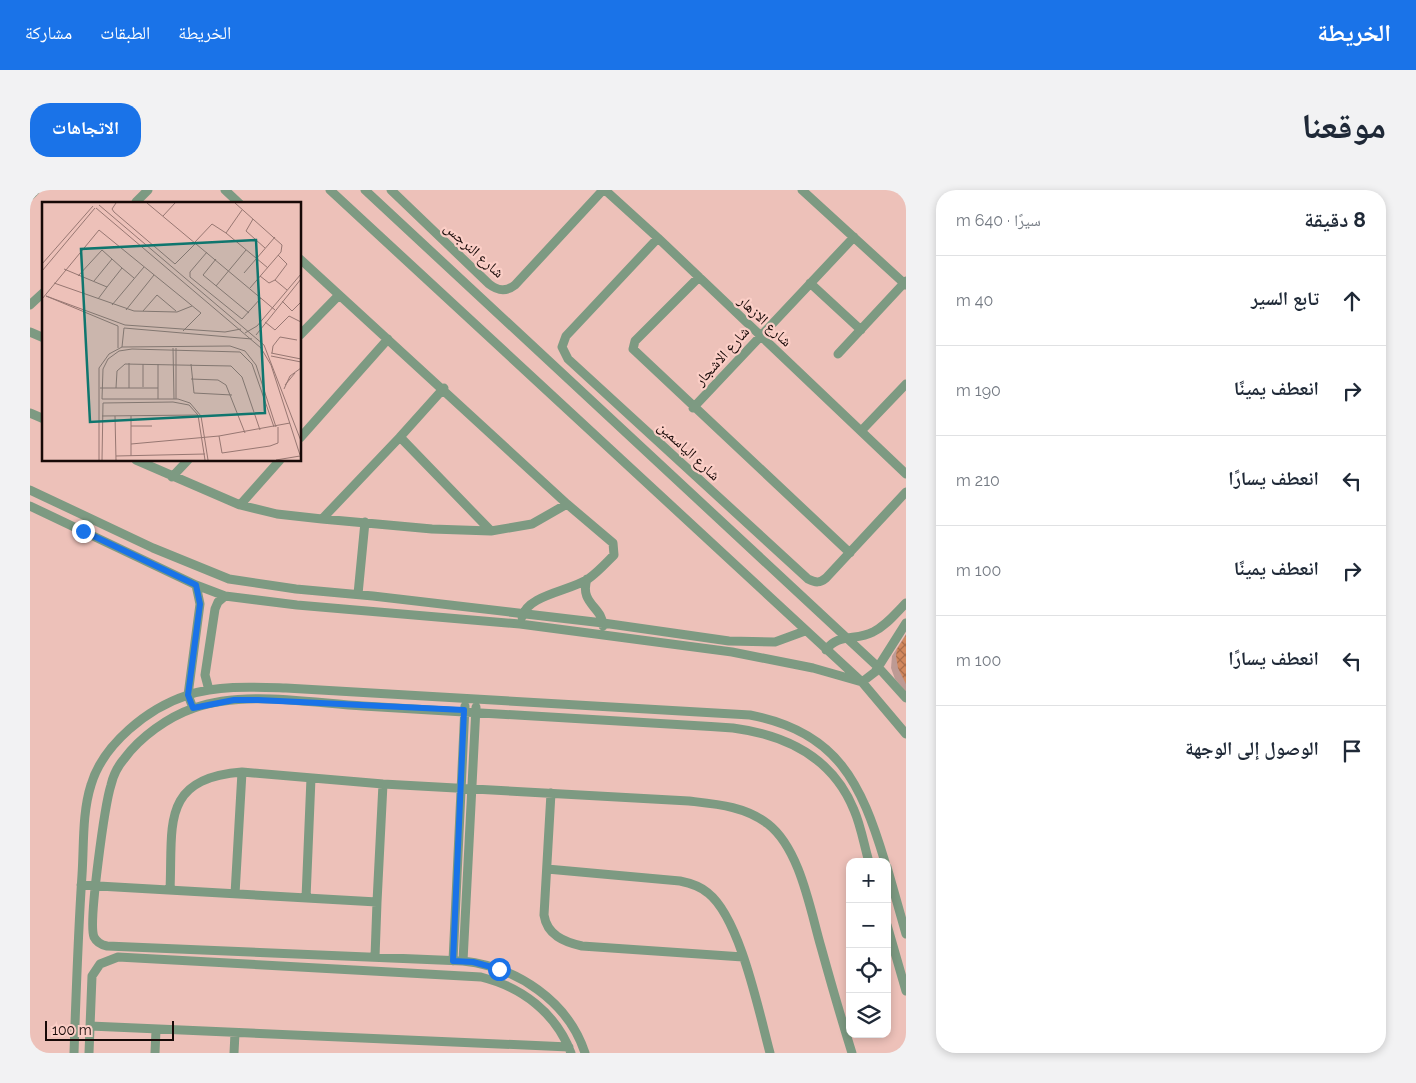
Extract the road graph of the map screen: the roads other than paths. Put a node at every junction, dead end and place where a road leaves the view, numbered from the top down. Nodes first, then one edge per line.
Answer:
1 (36, 190) edge
2 (148, 190) edge
3 (225, 190) edge
4 (330, 190) edge
5 (365, 190) edge
6 (390, 190) edge
7 (604, 190) edge
8 (802, 190) edge
9 (30, 196) edge
10 (137, 202) edge
11 (238, 202) edge
12 (854, 237) junction
13 (658, 238) junction
14 (446, 244) junction
15 (434, 256) junction
16 (301, 260) edge
17 (699, 277) junction
18 (810, 283) junction
19 (905, 283) edge
20 (42, 294) edge
21 (338, 295) junction
22 (30, 305) edge
23 (861, 330) junction
24 (30, 332) edge
25 (301, 334) edge
26 (760, 335) junction
27 (42, 337) edge
28 (388, 339) junction
29 (838, 354) dead end
30 (587, 376) junction
31 (906, 384) edge
32 (444, 388) junction
33 (576, 388) junction
34 (693, 408) junction
35 (30, 413) edge
36 (42, 418) edge
37 (862, 430) junction
38 (301, 437) edge
39 (400, 437) junction
40 (138, 461) edge
41 (187, 461) edge
42 (279, 461) edge
43 (906, 474) edge
44 (172, 477) junction
45 (30, 490) edge
46 (906, 492) edge
47 (567, 504) junction
48 (240, 505) junction
49 (30, 506) edge
50 (734, 512) junction
51 (322, 519) junction
52 (365, 522) junction
53 (491, 531) junction
54 (733, 533) junction
55 (850, 553) junction
56 (588, 580) junction
57 (196, 585) junction
58 (358, 594) junction
59 (225, 596) junction
60 (373, 596) junction
61 (906, 603) edge
62 (372, 610) junction
63 (523, 613) junction
64 (603, 623) junction
65 (906, 623) edge
66 (520, 624) junction
67 (805, 631) junction
68 (602, 636) junction
69 (845, 638) junction
70 (826, 650) junction
71 (878, 667) junction
72 (862, 682) junction
73 (209, 690) junction
74 (188, 695) junction
75 (465, 698) junction
76 (477, 698) junction
77 (906, 698) edge
78 (625, 707) junction
79 (193, 708) junction
80 (464, 710) junction
81 (476, 711) junction
82 (623, 721) junction
83 (906, 734) edge
84 (242, 772) junction
85 (310, 778) junction
86 (383, 784) junction
87 (462, 787) junction
88 (472, 788) junction
89 (550, 793) junction
90 (868, 858) edge
91 (885, 858) edge
92 (547, 868) junction
93 (891, 882) edge
94 (81, 885) junction
95 (96, 886) junction
96 (170, 890) junction
97 (235, 894) junction
98 (306, 898) junction
99 (377, 902) junction
100 (906, 934) edge
101 (891, 939) edge
102 (375, 957) junction
103 (743, 957) junction
104 (397, 958) junction
105 (453, 961) junction
106 (464, 961) junction
107 (397, 971) junction
108 (906, 991) edge
109 (90, 1026) junction
110 (156, 1030) junction
111 (235, 1033) junction
112 (570, 1050) edge
113 (74, 1053) edge
114 (88, 1053) edge
115 (155, 1053) edge
116 (234, 1053) edge
117 (585, 1053) edge
118 (770, 1053) edge
119 (852, 1053) edge

1 - 9 street
2 - 10 street
3 - 11 street
4 - 67 street
5 - 15 street
6 - 14 street, شارع النرجس
7 - 13 street, شارع الازهار
7 - 14 street, شارع النرجس
8 - 12 street
12 - 18 street, شارع الاشجار
12 - 19 street
13 - 17 street, شارع الازهار
13 - 30 street, شارع الياسمين
14 - 15 street
15 - 33 street
16 - 21 street
17 - 26 street, شارع الازهار
17 - 34 street
18 - 23 street
18 - 26 street, شارع الاشجار
19 - 23 street
20 - 22 street
21 - 25 street
21 - 28 street
23 - 29 street
24 - 27 street
26 - 34 street, شارع الاشجار
26 - 37 street, شارع الازهار
28 - 32 street
28 - 38 street
30 - 33 street
30 - 50 street, شارع الياسمين
31 - 37 street
32 - 39 street
32 - 47 street
33 - 54 street
34 - 55 street
35 - 36 street
37 - 43 street, شارع الازهار
39 - 51 street
39 - 53 street
40 - 44 street
41 - 44 street
42 - 48 street
44 - 48 street
45 - 58 street
46 - 55 street, شارع الياسمين
47 - 53 street
47 - 56 street
48 - 51 street
49 - 57 street
50 - 54 street
50 - 55 street, شارع الياسمين
51 - 52 street
52 - 53 street
52 - 58 street
54 - 69 street
56 - 63 street
56 - 64 street
57 - 59 street
57 - 74 street
58 - 60 street
59 - 62 street
59 - 73 street
60 - 62 street
60 - 63 street
61 - 69 street
62 - 66 street
63 - 64 street
63 - 66 street
64 - 67 street
64 - 68 street
65 - 71 street
66 - 68 street
67 - 70 street
68 - 72 street
69 - 70 street
69 - 71 street
70 - 72 street
71 - 72 street
71 - 77 street
72 - 83 street
73 - 74 street
73 - 75 street
74 - 79 street
74 - 94 street
75 - 76 street
75 - 80 street
76 - 78 street
76 - 81 street
78 - 82 street
78 - 91 street
79 - 80 street
79 - 95 street
80 - 81 street
80 - 87 street
81 - 82 street
81 - 88 street
82 - 90 street
84 - 85 street
84 - 96 street
84 - 97 street
85 - 86 street
85 - 98 street
86 - 87 street
86 - 99 street
87 - 88 street
87 - 105 street
88 - 89 street
88 - 106 street
89 - 92 street
89 - 119 street
92 - 103 street
92 - 103 street
93 - 100 street
94 - 95 street
94 - 113 street
95 - 96 street
95 - 102 street
96 - 97 street
97 - 98 street
98 - 99 street
99 - 102 street
101 - 108 street
102 - 104 street
103 - 118 street
104 - 105 street
104 - 107 street
105 - 106 street
106 - 117 street
107 - 109 street
107 - 112 street
109 - 110 street
109 - 114 street
110 - 111 street
110 - 115 street
111 - 112 street
111 - 116 street

